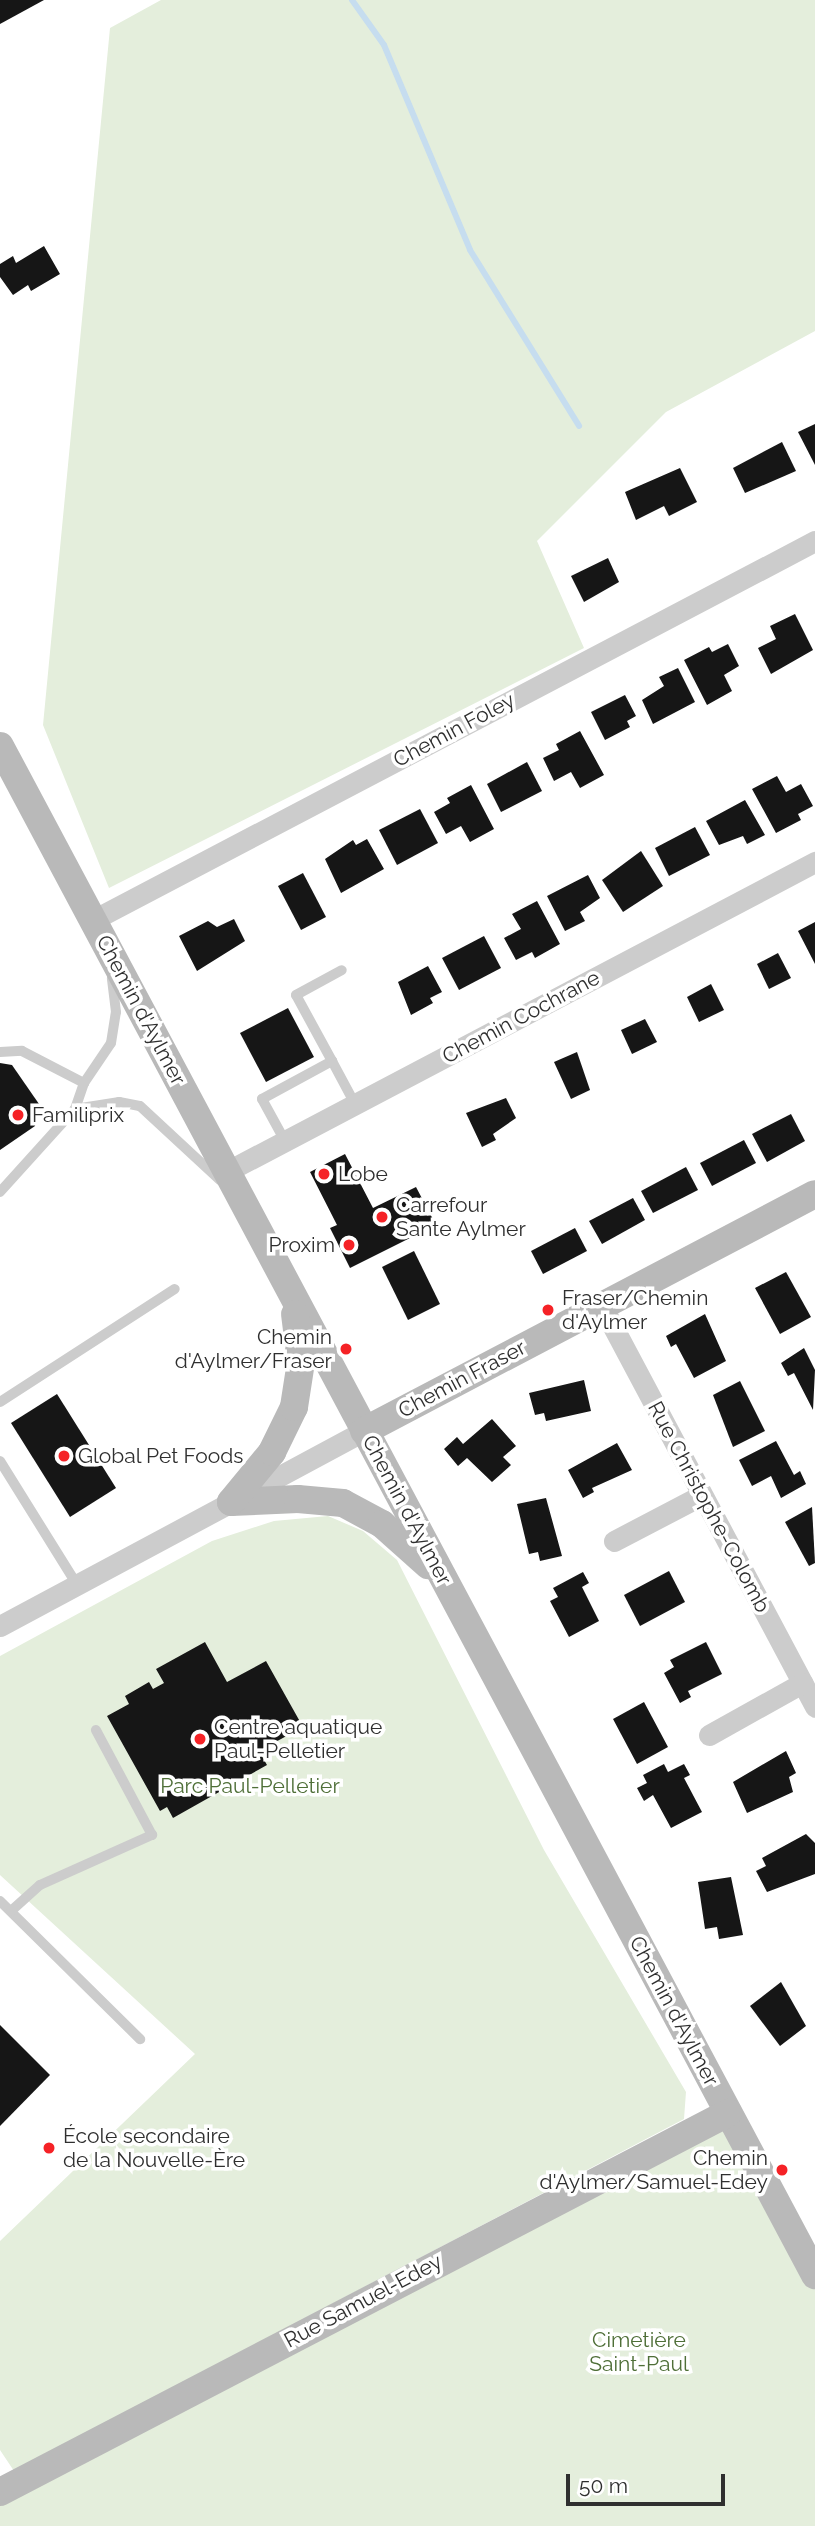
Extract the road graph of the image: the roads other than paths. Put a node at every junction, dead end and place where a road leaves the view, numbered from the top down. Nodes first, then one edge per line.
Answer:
1 (815, 541) edge
2 (0, 746) edge
3 (815, 862) edge
4 (93, 920) junction
5 (108, 948) junction
6 (342, 970) dead end
7 (0, 1052) edge
8 (332, 1061) junction
9 (84, 1083) junction
10 (355, 1104) junction
11 (75, 1109) junction
12 (285, 1141) junction
13 (226, 1172) junction
14 (0, 1192) edge
15 (243, 1203) junction
16 (812, 1203) edge
17 (175, 1289) dead end
18 (290, 1291) junction
19 (602, 1306) junction
20 (0, 1402) edge
21 (365, 1431) junction
22 (0, 1461) edge
23 (702, 1495) junction
24 (231, 1502) junction
25 (614, 1541) dead end
26 (76, 1583) junction
27 (447, 1585) junction
28 (0, 1626) edge
29 (802, 1684) junction
30 (815, 1707) edge
31 (96, 1730) dead end
32 (709, 1735) dead end
33 (0, 1901) edge
34 (11, 1911) junction
35 (140, 2039) dead end
36 (728, 2113) junction
37 (815, 2275) edge
38 (0, 2492) edge

1 - 4 street, Chemin Foley
2 - 4 main road, Chemin d'Aylmer
3 - 10 street, Chemin Cochrane
4 - 5 main road, Chemin d'Aylmer
5 - 9 lane
5 - 13 main road, Chemin d'Aylmer
6 - 8 lane
7 - 9 lane
8 - 10 lane
8 - 12 lane
9 - 11 lane
10 - 12 street, Chemin Cochrane
11 - 14 lane
11 - 15 lane
12 - 13 street, Chemin Cochrane
13 - 15 main road, Chemin d'Aylmer
15 - 18 main road, Chemin d'Aylmer
16 - 19 main road, Chemin Fraser
17 - 20 lane
18 - 21 main road, Chemin d'Aylmer
18 - 24 main road
19 - 21 main road, Chemin Fraser
19 - 23 street, Rue Christophe-Colomb
21 - 24 street, Chemin Fraser
21 - 27 main road, Chemin d'Aylmer
22 - 26 lane
23 - 25 street
23 - 29 street, Rue Christophe-Colomb
24 - 26 street, Chemin Fraser
24 - 27 main road
26 - 28 street, Chemin Fraser
27 - 36 main road, Chemin d'Aylmer
29 - 30 street, Rue Christophe-Colomb
29 - 32 street
31 - 34 lane
33 - 34 lane
34 - 35 lane
36 - 37 main road, Chemin d'Aylmer
36 - 38 main road, Rue Samuel-Edey

